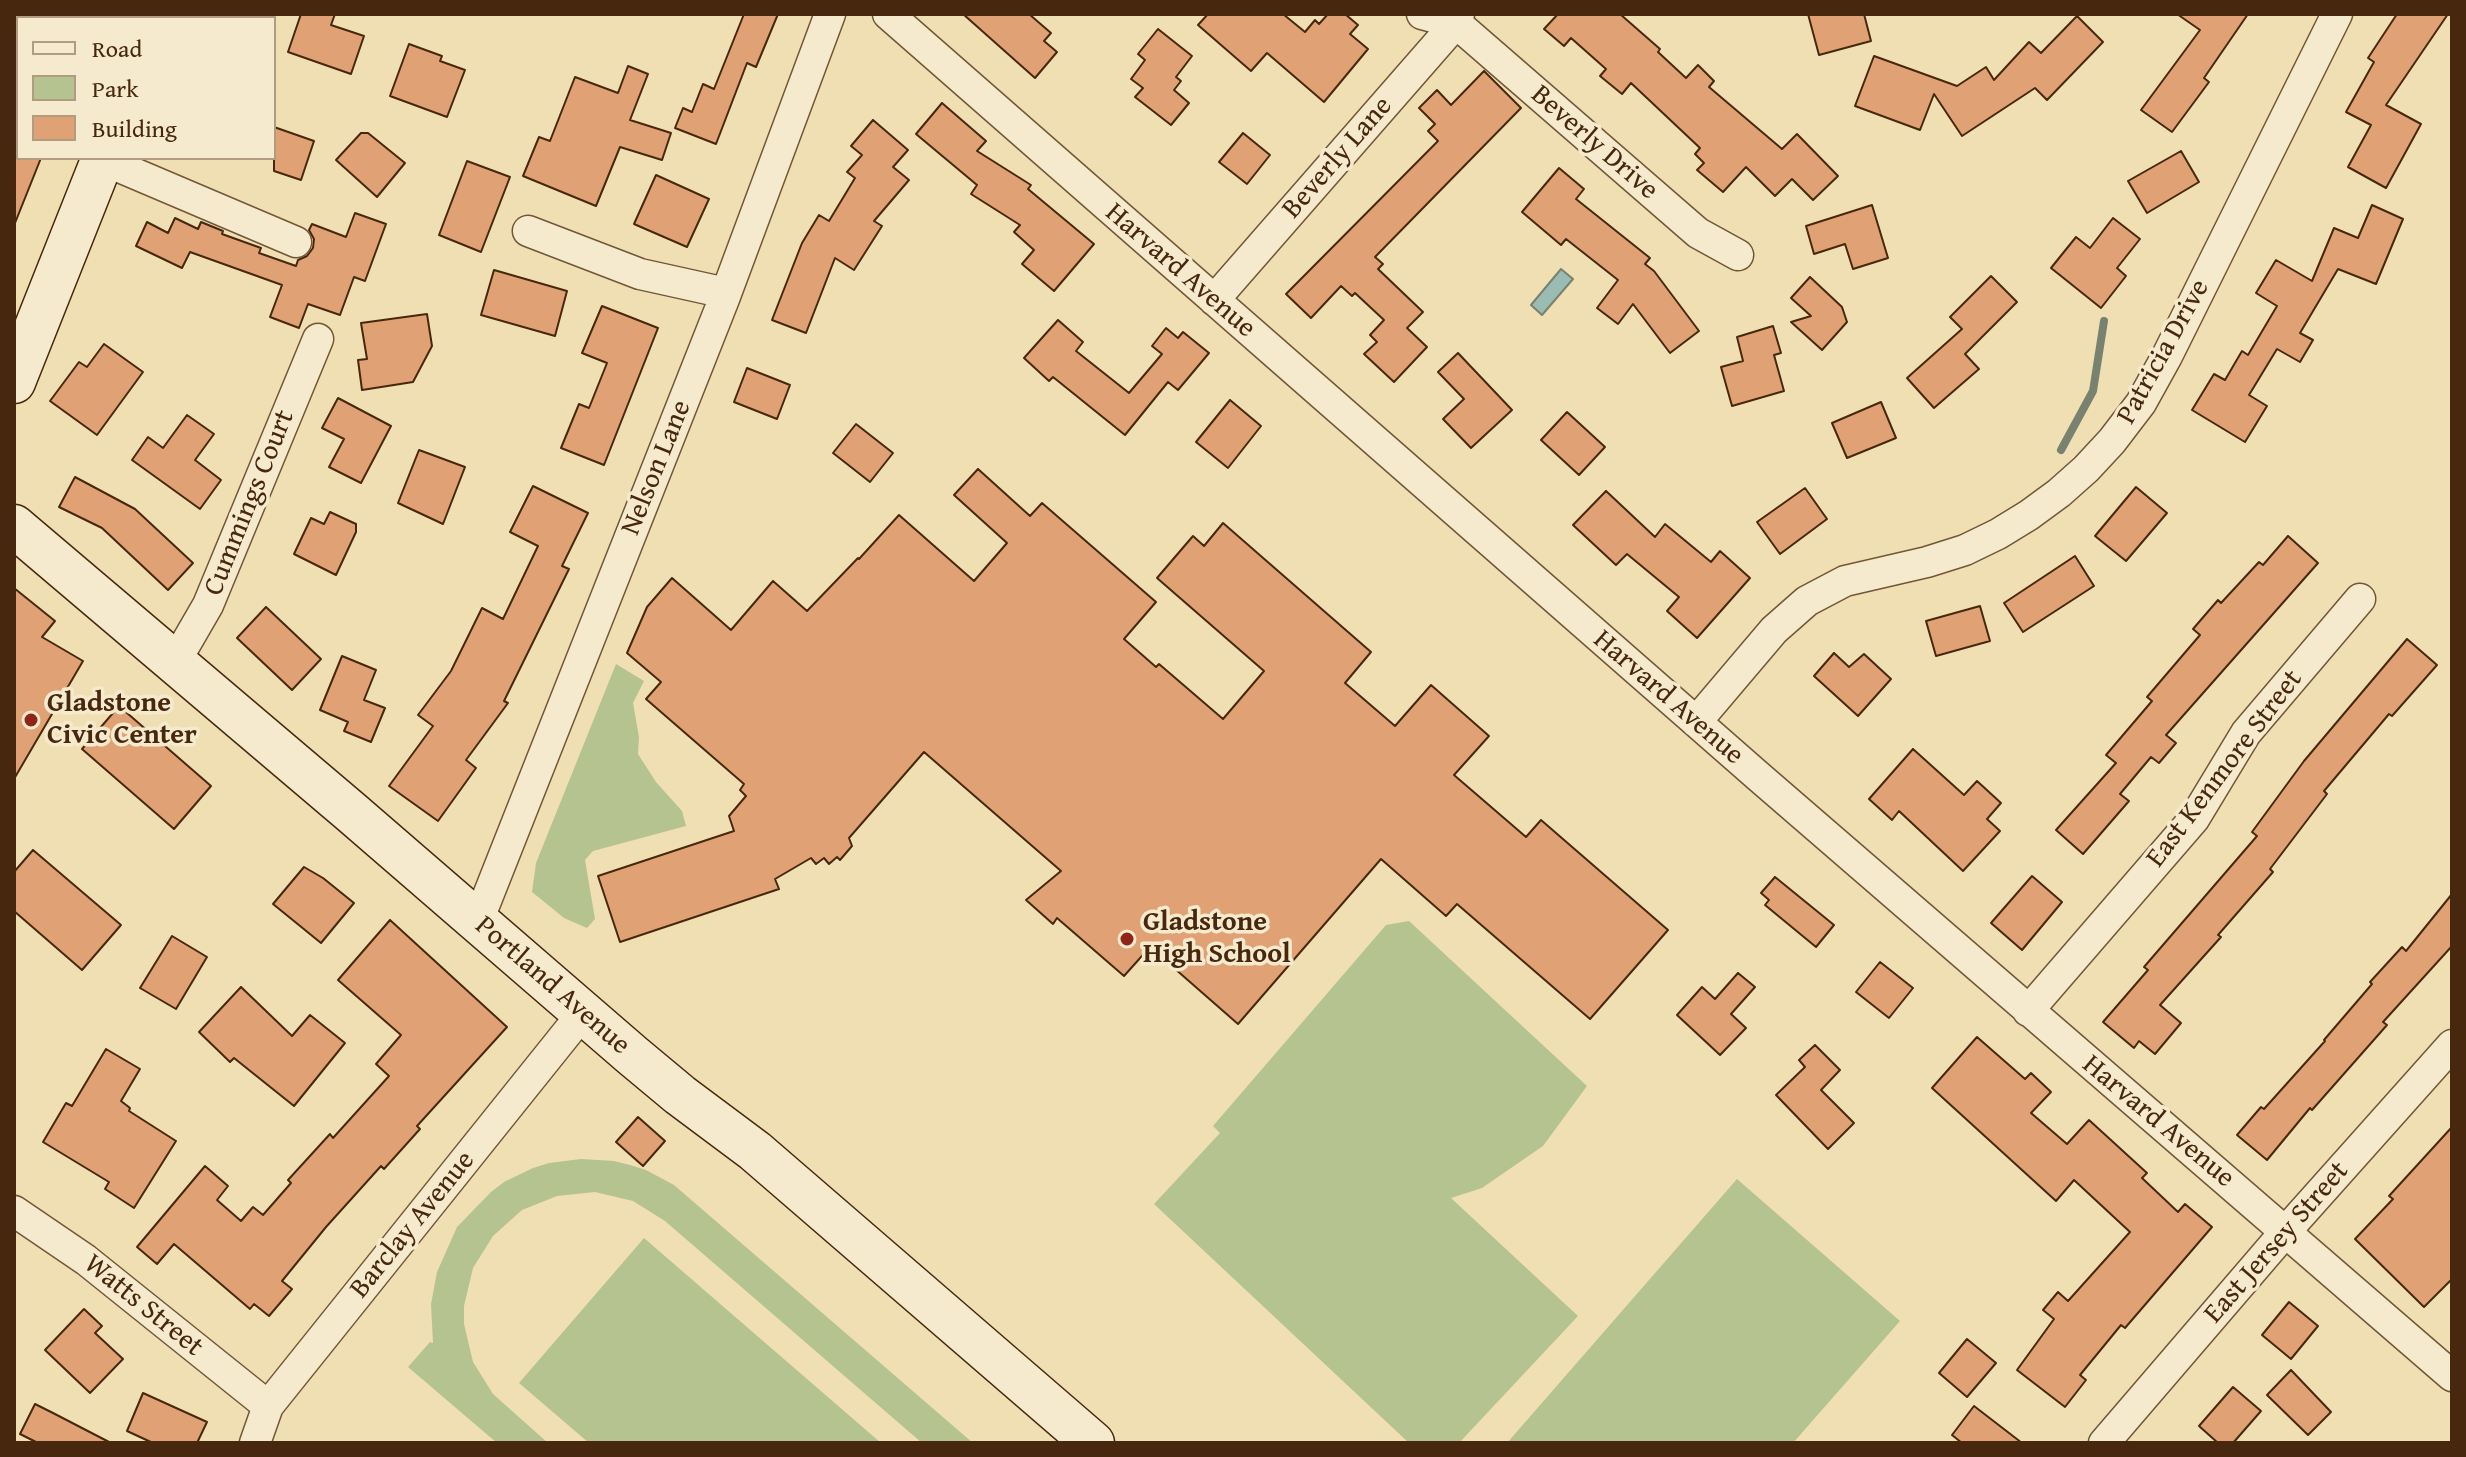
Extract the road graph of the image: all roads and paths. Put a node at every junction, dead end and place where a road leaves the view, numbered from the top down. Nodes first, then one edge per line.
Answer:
1 (830, 14) edge
2 (888, 14) edge
3 (1422, 14) edge
4 (2337, 14) edge
5 (1457, 18) edge
6 (103, 160) edge
7 (105, 160) edge
8 (528, 231) dead end
9 (296, 242) dead end
10 (1738, 255) dead end
11 (726, 293) junction
12 (1214, 300) junction
13 (318, 339) dead end
14 (14, 382) edge
15 (14, 526) edge
16 (2360, 599) dead end
17 (175, 662) junction
18 (1696, 722) junction
19 (478, 921) junction
20 (2028, 1011) junction
21 (583, 1013) junction
22 (2452, 1045) edge
23 (14, 1211) edge
24 (2286, 1231) junction
25 (2452, 1376) edge
26 (268, 1406) junction
27 (255, 1443) edge
28 (1093, 1443) edge
29 (2104, 1443) edge

1 - 11 street, Nelson Lane
2 - 12 street, Harvard Avenue
3 - 5 street
4 - 18 street, Patricia Drive
5 - 10 street, Beverly Drive
5 - 12 street, Beverly Lane
6 - 14 street
7 - 9 street
8 - 11 street
11 - 19 street, Nelson Lane
12 - 18 street, Harvard Avenue
13 - 17 street, Cummings Court
15 - 17 street, Portland Avenue
16 - 20 street, East Kenmore Street
17 - 19 street, Portland Avenue
18 - 20 street, Harvard Avenue
19 - 21 street, Portland Avenue
20 - 24 street, Harvard Avenue
21 - 26 street, Barclay Avenue
21 - 28 street, Portland Avenue
22 - 24 street, East Jersey Street
23 - 26 street, Watts Street
24 - 25 street, Harvard Avenue
24 - 29 street, East Jersey Street
26 - 27 street, Barclay Avenue

